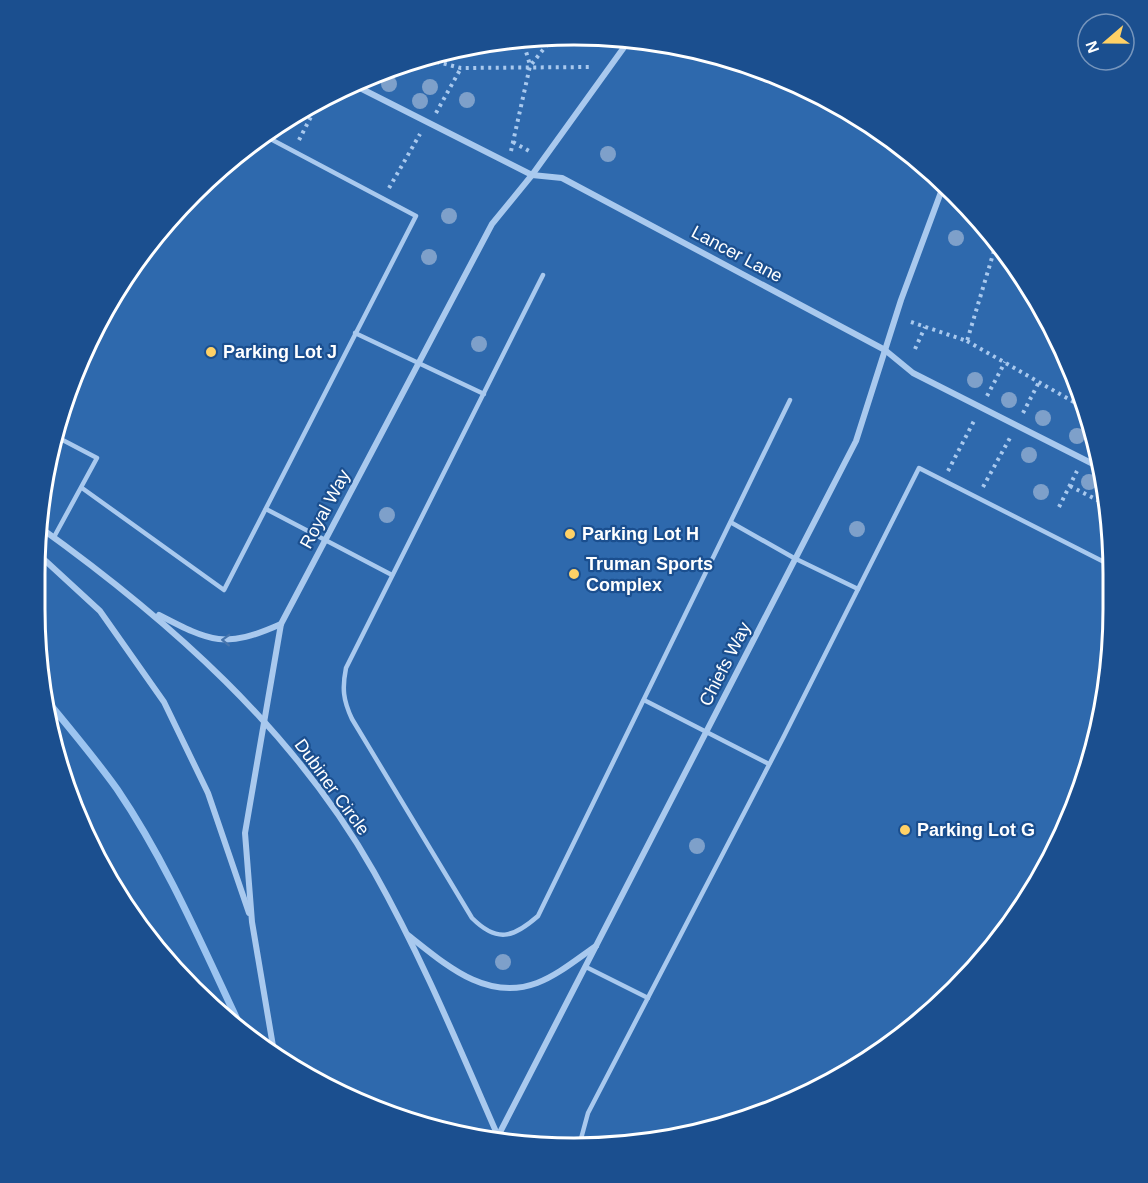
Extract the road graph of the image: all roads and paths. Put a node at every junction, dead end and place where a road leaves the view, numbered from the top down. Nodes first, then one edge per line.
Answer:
1 (546, 46) edge
2 (525, 48) edge
3 (624, 48) edge
4 (439, 62) edge
5 (530, 66) junction
6 (590, 67) dead end
7 (461, 68) junction
8 (363, 89) edge
9 (436, 114) dead end
10 (312, 115) edge
11 (420, 134) dead end
12 (272, 140) edge
13 (513, 142) junction
14 (530, 151) dead end
15 (294, 152) junction
16 (511, 153) dead end
17 (532, 175) junction
18 (941, 193) edge
19 (383, 198) junction
20 (994, 252) edge
21 (543, 275) dead end
22 (911, 322) dead end
23 (925, 327) junction
24 (356, 333) junction
25 (967, 340) junction
26 (915, 349) dead end
27 (885, 350) junction
28 (418, 362) junction
29 (1005, 362) junction
30 (1040, 382) junction
31 (483, 394) junction
32 (986, 398) dead end
33 (790, 400) dead end
34 (1074, 402) edge
35 (1022, 416) dead end
36 (976, 418) dead end
37 (1011, 435) dead end
38 (62, 440) edge
39 (1091, 463) edge
40 (1077, 471) dead end
41 (943, 481) junction
42 (1070, 486) junction
43 (82, 488) junction
44 (977, 498) junction
45 (1097, 500) edge
46 (1059, 507) dead end
47 (266, 509) junction
48 (732, 523) junction
49 (47, 532) edge
50 (54, 537) junction
51 (326, 539) junction
52 (794, 558) junction
53 (45, 561) edge
54 (1103, 561) edge
55 (393, 575) junction
56 (858, 589) junction
57 (146, 609) junction
58 (282, 624) junction
59 (644, 700) junction
60 (263, 721) junction
61 (706, 734) junction
62 (770, 764) junction
63 (252, 922) junction
64 (405, 932) junction
65 (597, 945) junction
66 (586, 967) junction
67 (648, 999) junction
68 (273, 1044) edge
69 (493, 1131) edge
70 (500, 1132) edge
71 (581, 1138) edge

1 - 5 path
2 - 5 path
3 - 17 street, Royal Way
4 - 7 path
5 - 6 path
5 - 7 path
5 - 13 path
7 - 9 path
8 - 17 street, Lancer Lane
10 - 15 path
11 - 19 path
12 - 15 lane
13 - 14 path
13 - 16 path
15 - 19 lane
17 - 27 street, Lancer Lane
17 - 28 street, Royal Way
18 - 27 street, Chiefs Way
19 - 24 lane
20 - 25 path
21 - 31 lane
22 - 23 path
23 - 25 path
23 - 26 path
24 - 28 lane
24 - 47 lane
25 - 29 path
27 - 39 street, Lancer Lane
27 - 52 street, Chiefs Way
28 - 31 lane
28 - 51 street, Royal Way
29 - 30 path
29 - 32 path
30 - 34 path
30 - 35 path
31 - 55 lane
33 - 48 lane
36 - 41 path
37 - 44 path
38 - 43 lane
40 - 42 path
41 - 44 lane
41 - 56 lane
42 - 45 path
42 - 46 path
43 - 47 lane
43 - 50 lane
44 - 54 lane
47 - 51 lane
48 - 52 lane
48 - 59 lane
49 - 50 street, Dubiner Circle
50 - 57 street, Dubiner Circle
51 - 55 lane
51 - 58 street, Royal Way
52 - 56 lane
52 - 61 street, Chiefs Way
53 - 63 street
55 - 59 lane
56 - 62 lane
58 -> 57 street
57 - 60 street, Dubiner Circle
58 - 60 street, Royal Way
59 - 61 lane
60 - 63 street, Royal Way
60 - 64 street, Dubiner Circle
61 - 62 lane
61 - 65 street, Chiefs Way
62 - 67 lane
63 - 68 street, Royal Way
64 - 65 street
64 - 69 street, Dubiner Circle
65 - 66 street, Chiefs Way
66 - 67 lane
66 - 70 street, Chiefs Way
67 - 71 lane

